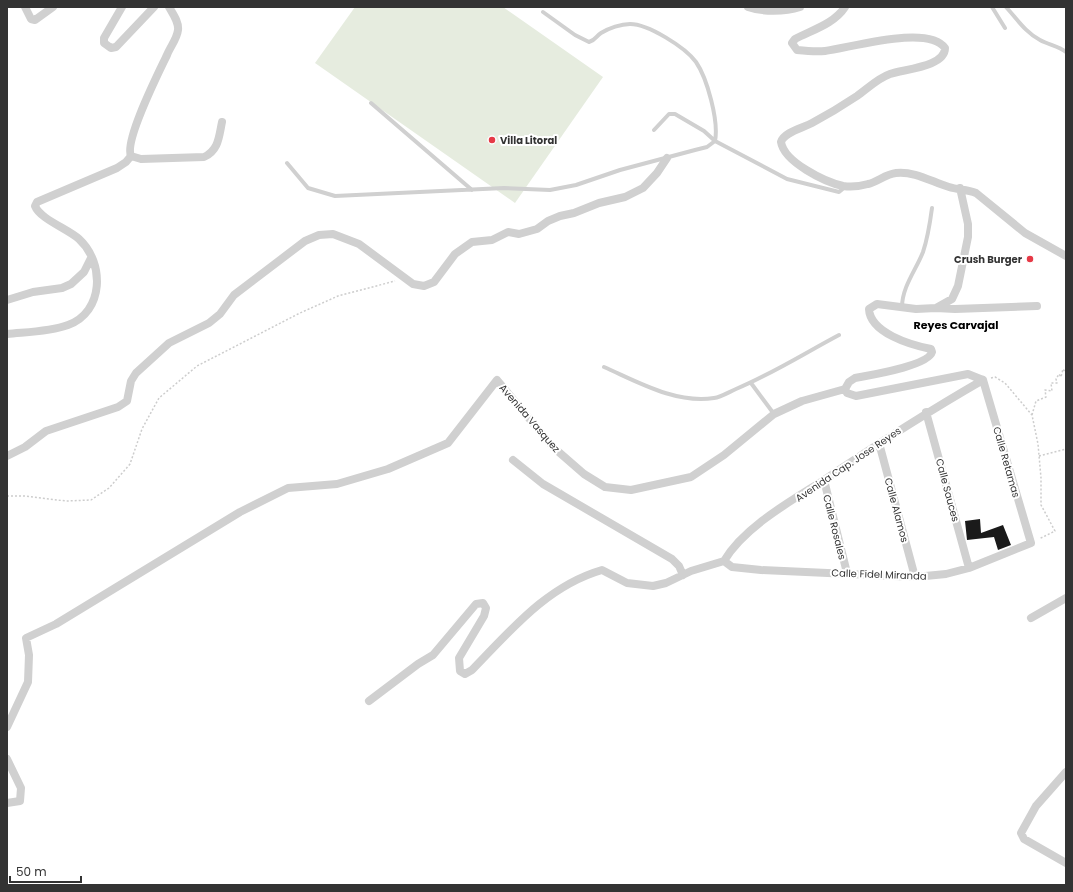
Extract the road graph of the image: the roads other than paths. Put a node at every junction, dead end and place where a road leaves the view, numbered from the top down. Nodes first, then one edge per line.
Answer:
1 (25, 7) edge
2 (53, 7) edge
3 (122, 7) edge
4 (154, 7) edge
5 (169, 7) edge
6 (748, 7) edge
7 (800, 7) edge
8 (845, 7) edge
9 (992, 7) edge
10 (1006, 7) edge
11 (763, 8) edge
12 (542, 12) dead end
13 (1004, 28) dead end
14 (1066, 52) edge
15 (371, 103) dead end
16 (222, 122) dead end
17 (654, 130) dead end
18 (715, 141) junction
19 (131, 156) junction
20 (667, 158) junction
21 (287, 164) dead end
22 (845, 186) junction
23 (960, 188) junction
24 (472, 191) junction
25 (932, 208) dead end
26 (1066, 256) edge
27 (91, 258) junction
28 (7, 300) edge
29 (1037, 306) dead end
30 (902, 308) junction
31 (936, 308) junction
32 (7, 334) edge
33 (839, 335) dead end
34 (604, 367) dead end
35 (984, 380) junction
36 (751, 383) junction
37 (846, 389) junction
38 (926, 412) junction
39 (774, 414) junction
40 (878, 443) junction
41 (7, 456) edge
42 (513, 460) dead end
43 (824, 480) junction
44 (1031, 543) joint
45 (724, 561) junction
46 (969, 568) junction
47 (847, 573) junction
48 (683, 575) junction
49 (915, 577) junction
50 (1066, 598) edge
51 (1031, 618) dead end
52 (368, 701) dead end
53 (7, 727) edge
54 (7, 759) edge
55 (1066, 772) edge
56 (7, 804) edge
57 (1066, 863) edge

1 - 2 street
3 - 4 street
5 - 19 street
6 - 11 street
7 - 11 street
8 - 22 street
9 - 13 lane
10 - 14 lane
12 - 18 lane
15 - 24 lane
16 - 19 street
17 - 18 lane
18 - 20 lane
18 - 22 lane
19 - 27 street
20 - 24 lane
20 - 41 street
21 - 24 lane
22 - 23 street
23 - 26 street
23 - 31 street
25 - 30 lane
27 - 28 street
27 - 32 street
29 - 31 street
30 - 31 street
30 - 37 street
33 - 36 lane
34 - 36 lane
35 - 37 street
35 - 38 street, Avenida Cap. Jose Reyes
35 - 44 street, Calle Retamas
36 - 39 lane
37 - 39 street, Avenida Vasquez
38 - 40 street, Avenida Cap. Jose Reyes
38 - 46 street, Calle Sauces
39 - 53 street, Avenida Vasquez
40 - 43 street, Avenida Cap. Jose Reyes
40 - 49 street, Calle Alamos
42 - 48 street
43 - 45 street, Avenida Cap. Jose Reyes
43 - 47 street, Calle Rosales
44 - 46 street, Calle Fidel Miranda
45 - 47 street, Calle Fidel Miranda
45 - 48 street
46 - 49 street, Calle Fidel Miranda
47 - 49 street, Calle Fidel Miranda
48 - 52 street
50 - 51 street
54 - 56 street
55 - 57 street

